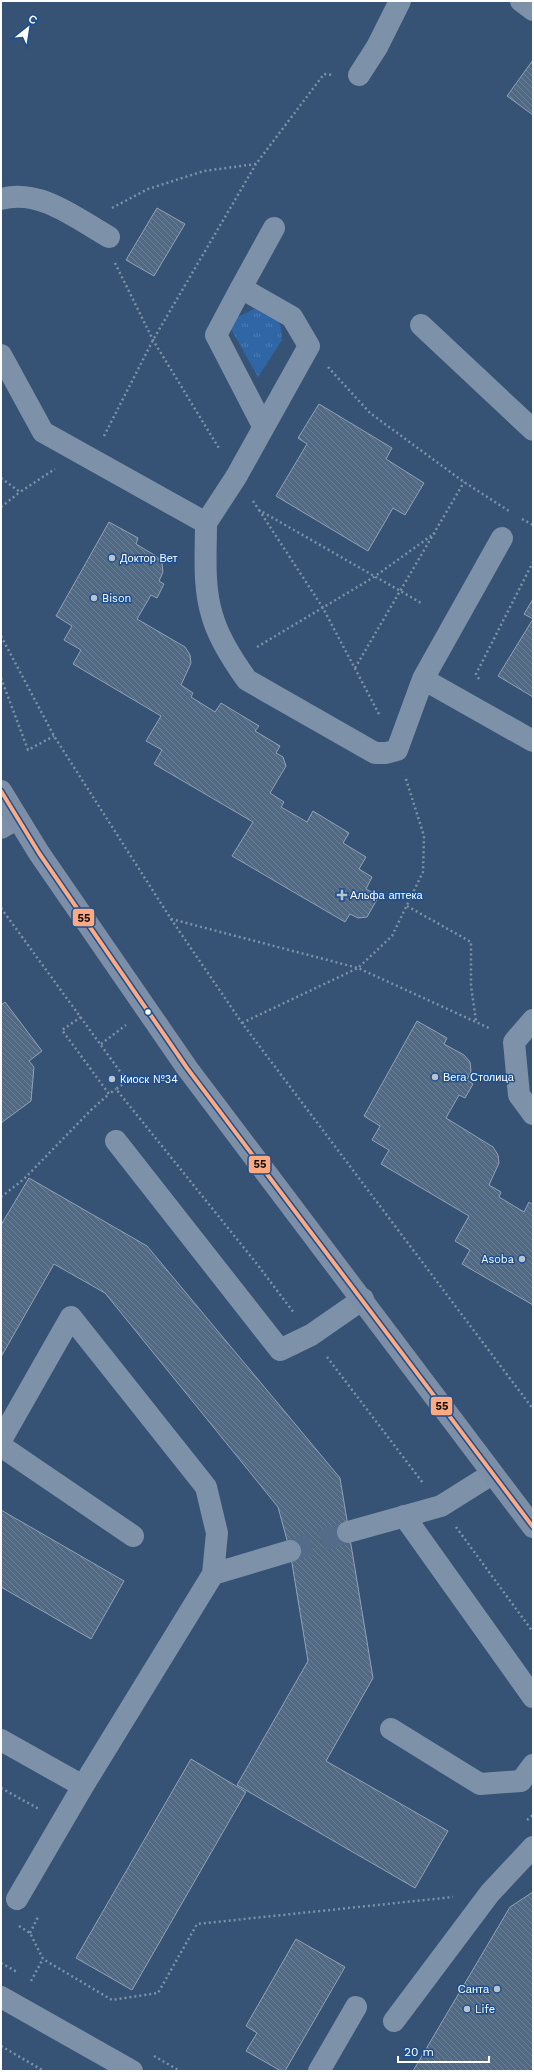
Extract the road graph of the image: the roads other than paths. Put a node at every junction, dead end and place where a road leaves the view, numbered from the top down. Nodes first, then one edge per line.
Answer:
1 (400, 1) edge
2 (521, 1) edge
3 (533, 10) edge
4 (359, 75) road end
5 (1, 199) edge
6 (274, 228) dead end
7 (109, 237) dead end
8 (241, 288) junction
9 (421, 325) dead end
10 (1, 356) edge
11 (263, 426) junction
12 (533, 430) edge
13 (206, 523) junction
14 (502, 538) dead end
15 (424, 679) junction
16 (533, 741) edge
17 (1, 791) edge
18 (9, 823) edge
19 (533, 1020) edge
20 (533, 1114) edge
21 (116, 1141) dead end
22 (363, 1299) junction
23 (1, 1440) edge
24 (1, 1446) edge
25 (492, 1474) junction
26 (404, 1516) junction
27 (533, 1527) edge
28 (348, 1532) tunnel mouth
29 (133, 1536) dead end
30 (290, 1551) tunnel mouth
31 (213, 1574) junction
32 (533, 1697) edge
33 (391, 1729) dead end
34 (1, 1740) edge
35 (533, 1765) edge
36 (83, 1786) junction
37 (533, 1847) edge
38 (17, 1899) dead end
39 (1, 1997) edge
40 (356, 2008) dead end
41 (394, 2021) dead end
42 (132, 2071) edge
43 (319, 2071) edge

1 - 4 street
2 - 3 street
5 - 7 street
6 - 8 street
8 - 11 street
8 - 11 street
9 - 12 street
10 - 13 street
11 - 13 street
13 - 15 street
14 - 15 street
15 - 16 street
17 - 18 main road
18 - 22 main road
19 - 20 street
21 - 22 street
22 - 25 main road
23 - 31 street
24 - 29 street
25 - 26 street
25 - 27 main road
26 - 28 street
26 - 32 street
30 - 31 street
31 - 36 street
33 - 35 street
34 - 36 street
36 - 38 street
37 - 41 street
39 - 42 street
40 - 43 street

